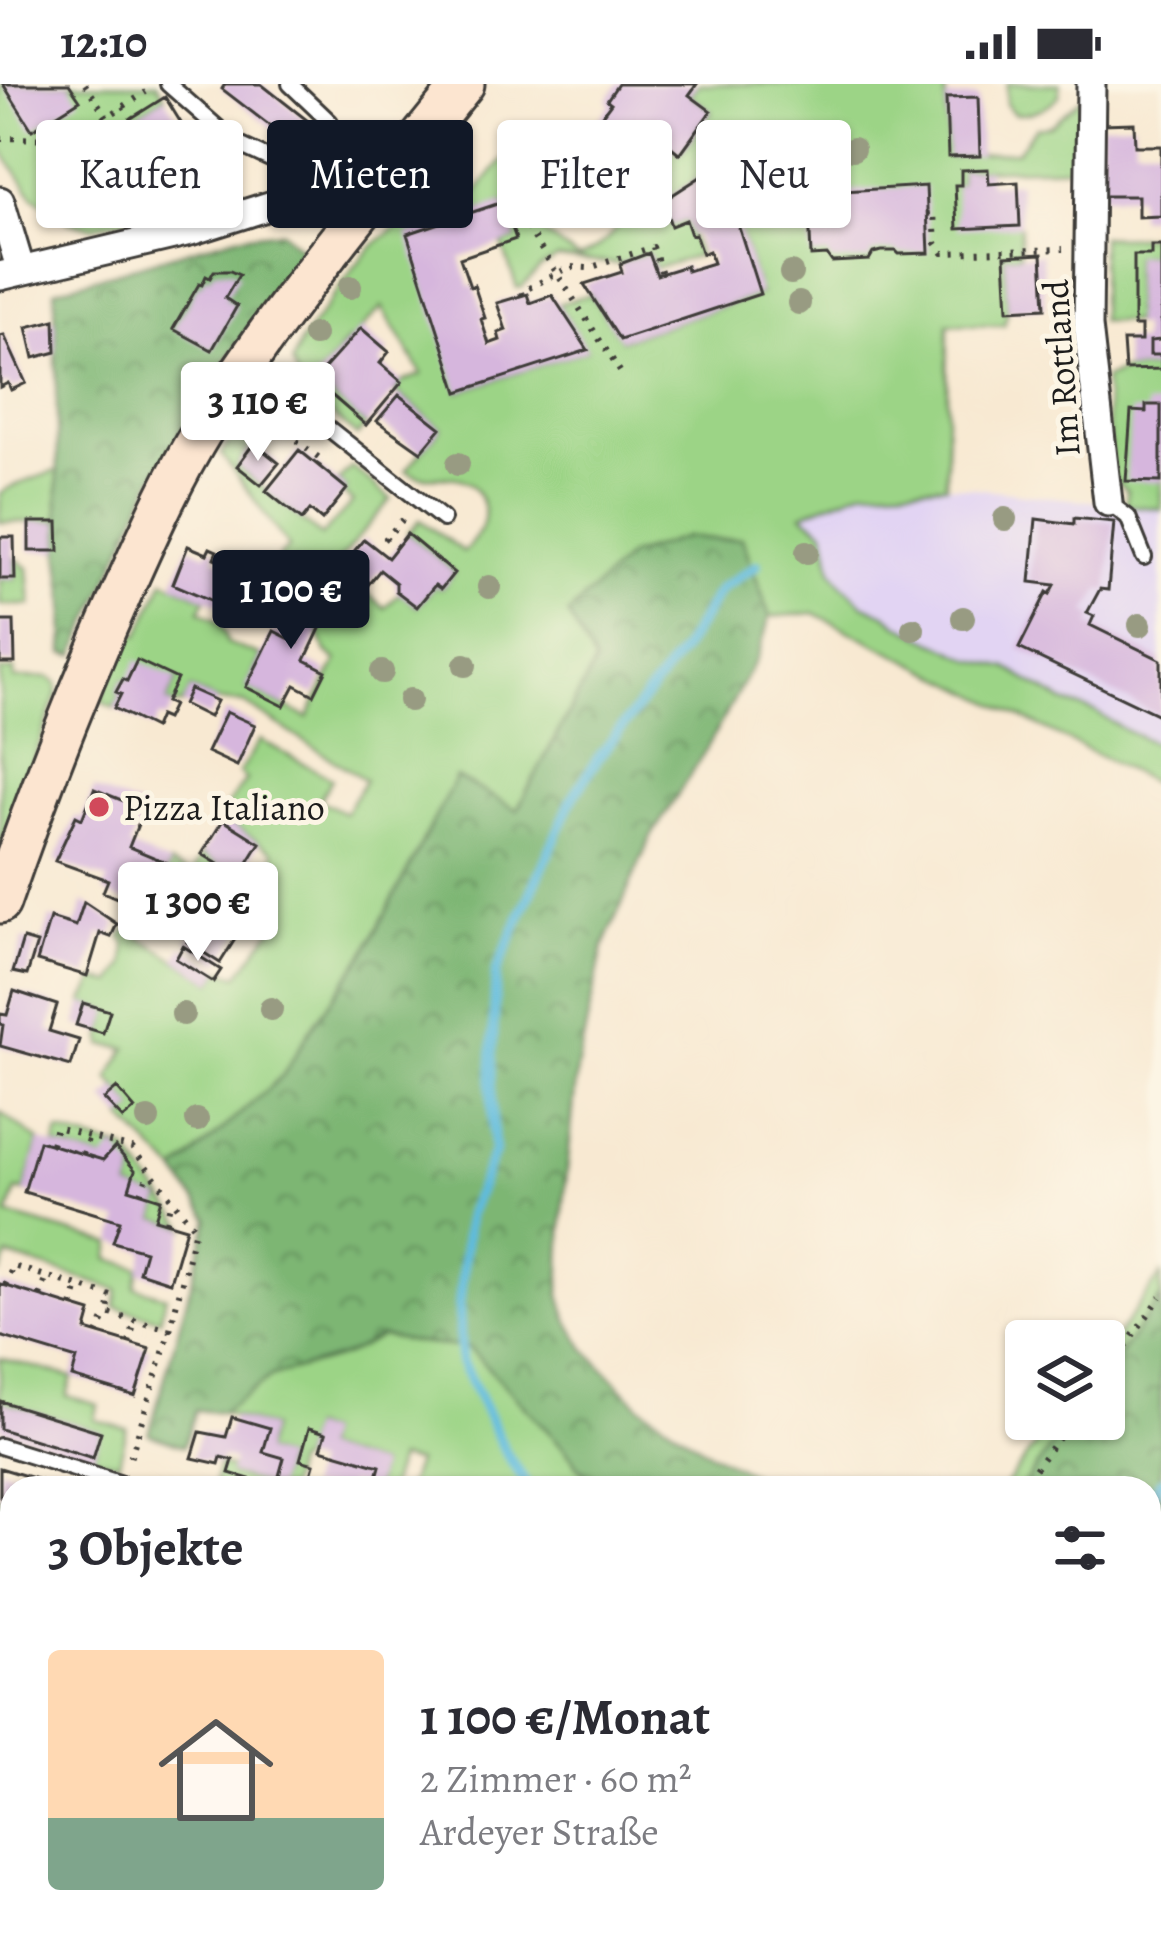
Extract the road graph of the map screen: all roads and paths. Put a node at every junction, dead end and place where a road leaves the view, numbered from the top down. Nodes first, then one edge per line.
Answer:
1 (85, 84) edge
2 (158, 84) edge
3 (168, 84) edge
4 (290, 84) edge
5 (464, 84) edge
6 (1091, 84) edge
7 (124, 106) junction
8 (107, 117) junction
9 (132, 118) dead end
10 (328, 120) edge
11 (424, 120) edge
12 (0, 138) edge
13 (267, 158) edge
14 (0, 201) edge
15 (267, 214) edge
16 (927, 214) dead end
17 (323, 228) edge
18 (527, 228) edge
19 (1089, 248) junction
20 (10, 273) edge
21 (662, 274) dead end
22 (557, 275) junction
23 (522, 295) dead end
24 (247, 363) junction
25 (623, 376) dead end
26 (419, 500) junction
27 (1108, 502) joint
28 (443, 519) dead end
29 (397, 547) dead end
30 (1144, 557) dead end
31 (0, 903) edge
32 (89, 1136) junction
33 (51, 1144) dead end
34 (83, 1154) dead end
35 (149, 1171) junction
36 (141, 1193) dead end
37 (171, 1199) junction
38 (166, 1222) dead end
39 (47, 1276) junction
40 (5, 1285) dead end
41 (79, 1286) junction
42 (40, 1296) dead end
43 (1161, 1297) edge
44 (72, 1306) dead end
45 (107, 1313) junction
46 (135, 1321) junction
47 (170, 1330) junction
48 (97, 1334) dead end
49 (129, 1343) dead end
50 (1125, 1346) edge
51 (1056, 1440) edge
52 (0, 1446) edge
53 (96, 1476) edge
54 (131, 1476) edge
55 (1030, 1476) edge

1 - 8 path
2 - 7 path
3 - 13 lane
4 - 10 lane
5 - 11 main road
6 - 19 street, Im Rottland
7 - 8 path
7 - 9 path
8 - 12 path
14 - 20 street
15 - 20 street
16 - 19 path
17 - 24 main road
18 - 22 path
19 - 27 street, Im Rottland
21 - 22 path
22 - 23 path
22 - 25 path
24 - 26 lane
24 - 31 main road
26 - 28 lane
26 - 29 path
27 - 30 lane
32 - 33 path
32 - 34 path
32 - 35 path
35 - 36 path
35 - 37 path
37 - 38 path
37 - 47 path
39 - 40 path
39 - 41 path
39 - 42 path
41 - 44 path
41 - 45 path
43 - 50 path
45 - 46 path
45 - 48 path
46 - 47 path
46 - 49 path
47 - 54 path
51 - 55 path
52 - 53 lane

